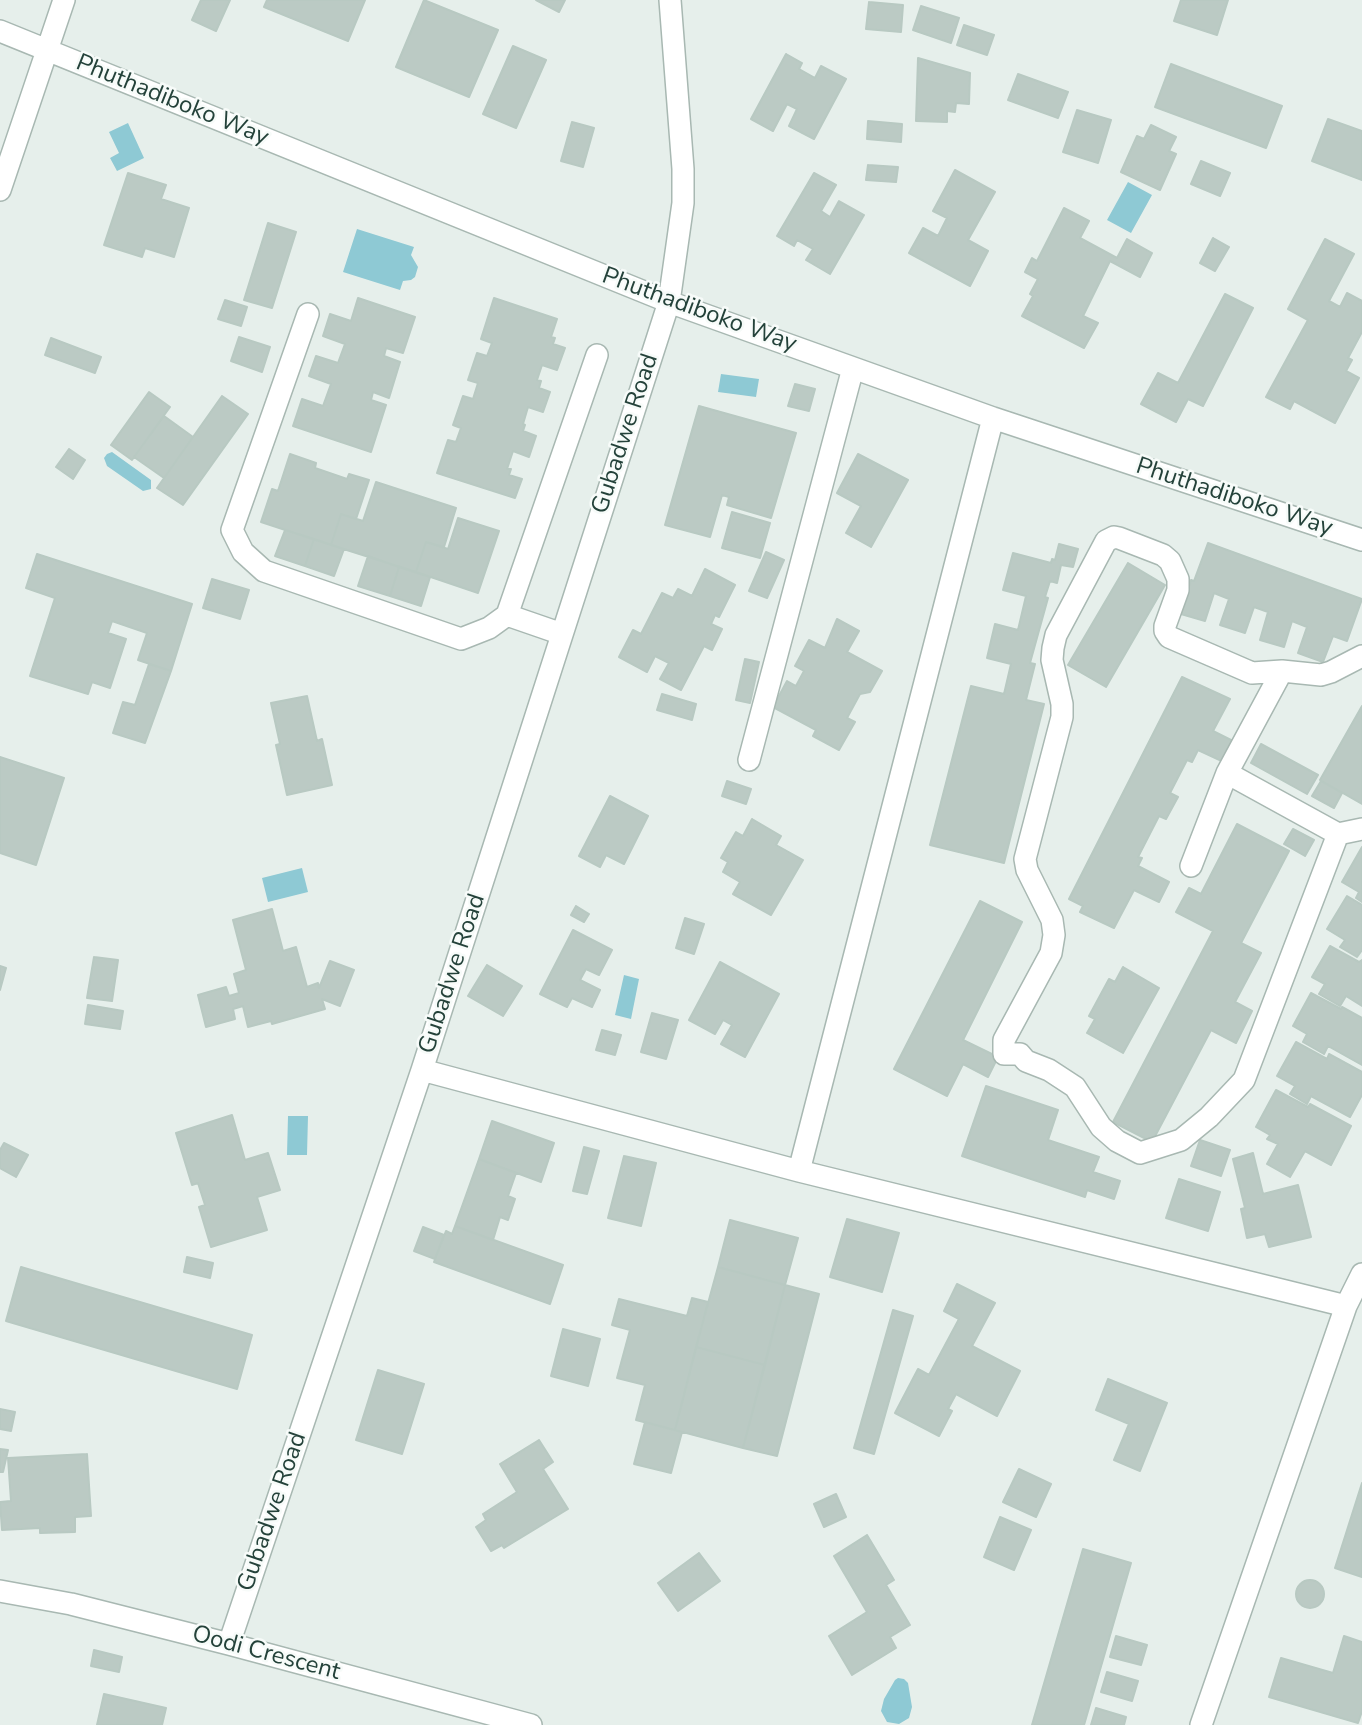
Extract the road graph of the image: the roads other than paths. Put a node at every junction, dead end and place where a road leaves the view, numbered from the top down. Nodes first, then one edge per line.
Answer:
1 (64, 0) edge
2 (670, 0) edge
3 (0, 31) edge
4 (47, 51) junction
5 (0, 190) edge
6 (669, 302) junction
7 (308, 314) dead end
8 (597, 355) dead end
9 (853, 368) junction
10 (993, 418) junction
11 (1362, 540) edge
12 (507, 615) junction
13 (562, 634) junction
14 (1362, 656) edge
15 (1282, 671) junction
16 (749, 760) dead end
17 (1227, 773) junction
18 (1362, 829) edge
19 (1338, 834) junction
20 (1191, 866) dead end
21 (422, 1070) junction
22 (799, 1171) junction
23 (1362, 1273) edge
24 (1346, 1306) junction
25 (0, 1591) edge
26 (229, 1644) junction
27 (531, 1725) edge
28 (1201, 1725) edge

1 - 4 street
2 - 6 street, Gubadwe Road
3 - 4 street, Phuthadiboko Way
4 - 5 street
4 - 6 street, Phuthadiboko Way
6 - 9 street, Phuthadiboko Way
6 - 13 street, Gubadwe Road
7 - 12 street
8 - 12 street
9 - 10 street, Phuthadiboko Way
9 - 16 street
10 - 11 street, Phuthadiboko Way
10 - 22 street
12 - 13 street
13 - 21 street, Gubadwe Road
14 - 15 street
15 - 17 street
15 - 19 street
17 - 19 street
17 - 20 street
18 - 19 street
21 - 22 street
21 - 26 street, Gubadwe Road
22 - 24 street
23 - 24 street
24 - 28 street
25 - 26 street, Oodi Crescent
26 - 27 street, Oodi Crescent

